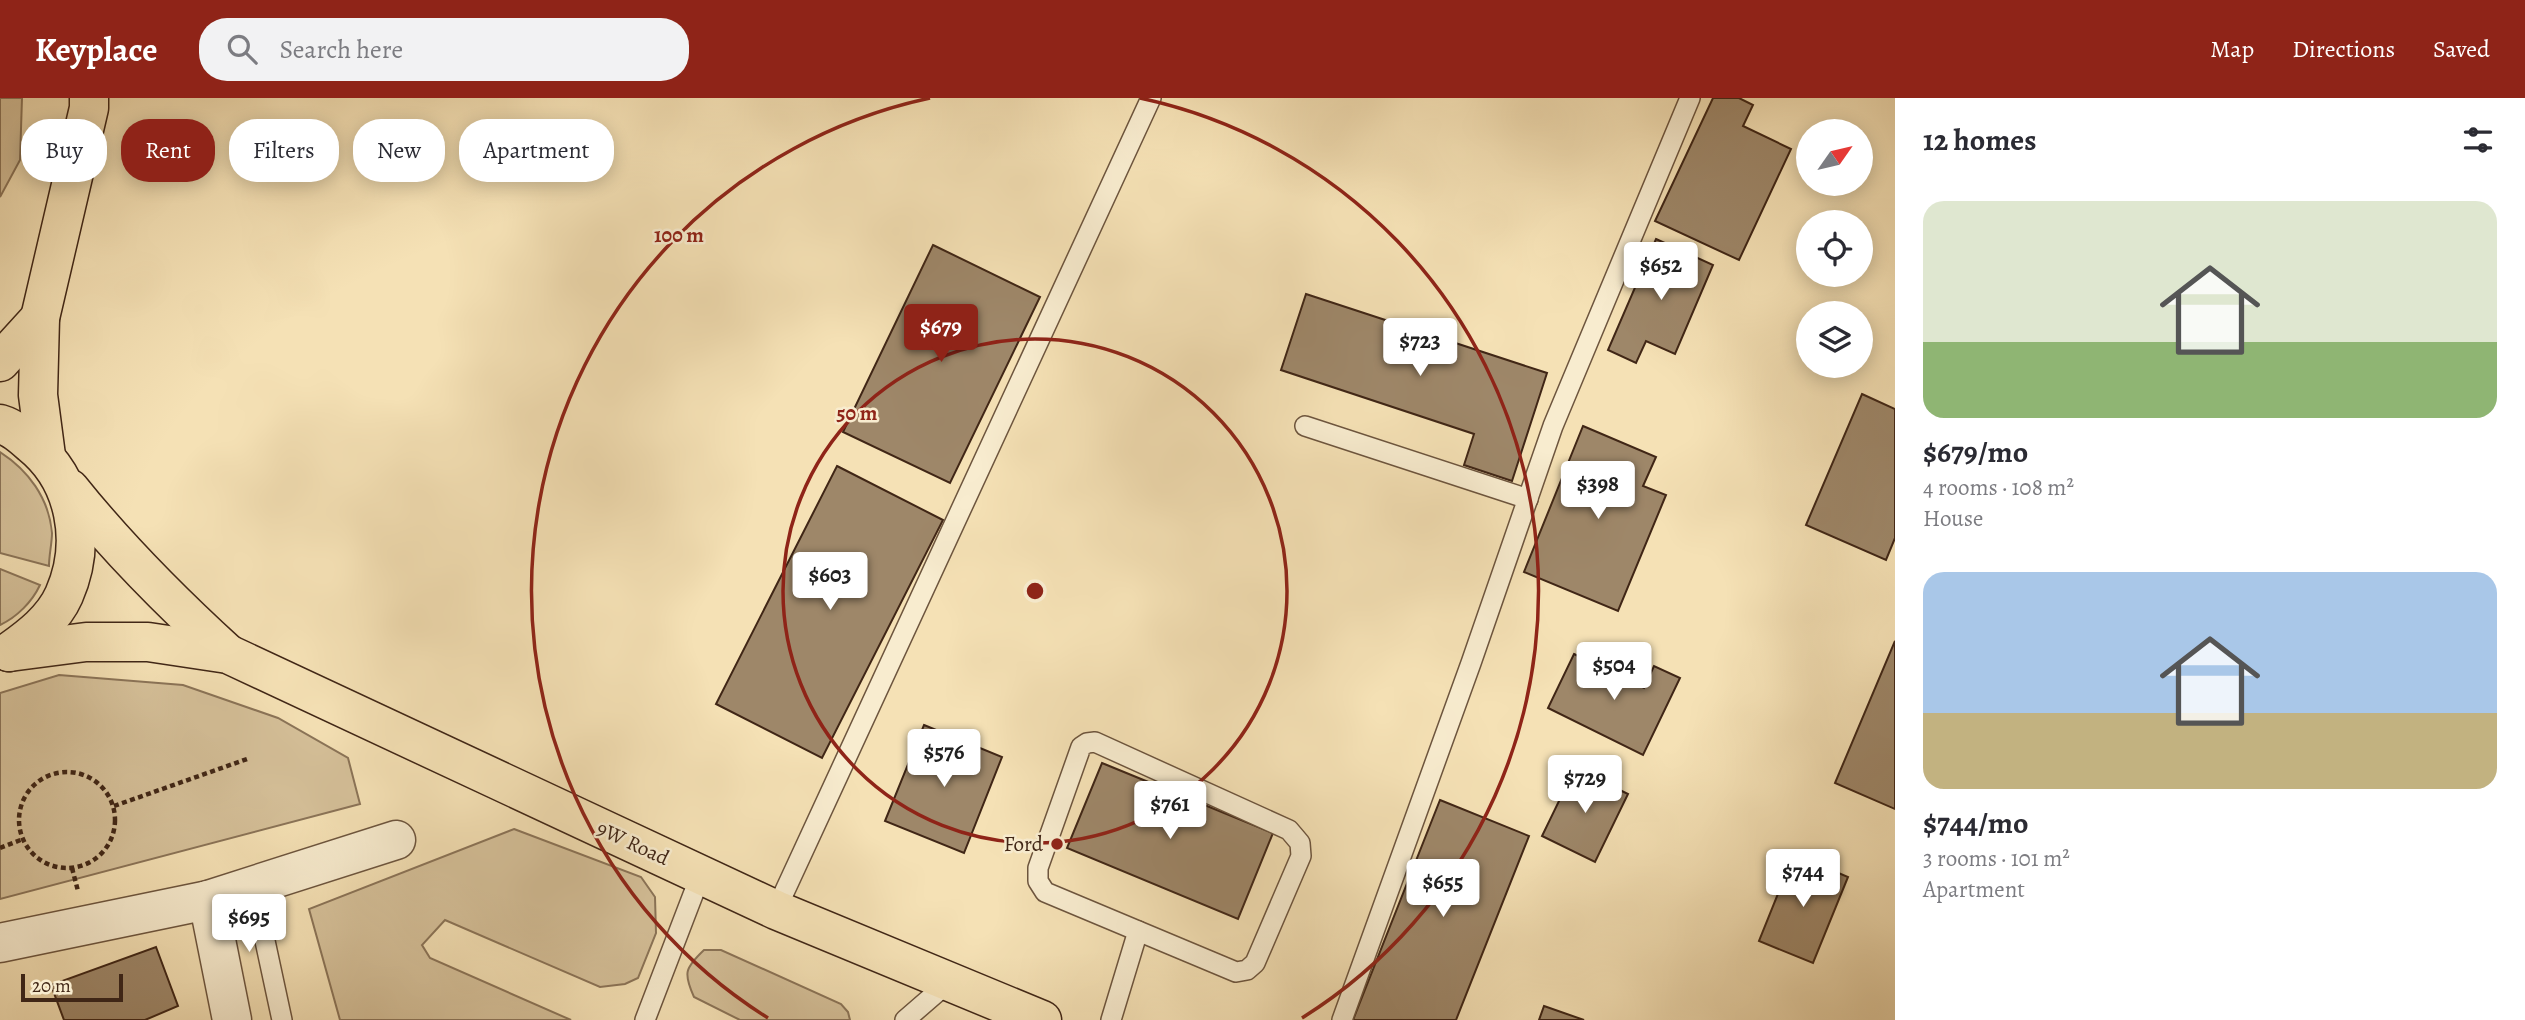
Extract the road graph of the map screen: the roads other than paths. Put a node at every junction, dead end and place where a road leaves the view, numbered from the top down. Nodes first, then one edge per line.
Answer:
1 (89, 98) edge
2 (1151, 98) edge
3 (1690, 98) edge
4 (40, 318) junction
5 (0, 362) edge
6 (0, 424) edge
7 (1305, 426) dead end
8 (55, 468) junction
9 (1528, 499) junction
10 (5, 653) edge
11 (228, 654) junction
12 (396, 840) dead end
13 (701, 874) junction
14 (253, 885) junction
15 (208, 900) junction
16 (776, 910) junction
17 (1138, 931) junction
18 (0, 943) edge
19 (950, 981) junction
20 (232, 1020) edge
21 (282, 1020) edge
22 (645, 1020) edge
23 (905, 1020) edge
24 (1042, 1020) edge
25 (1111, 1020) edge
26 (1342, 1020) edge

1 - 4 highway
2 - 16 lane
3 - 9 lane
4 - 5 highway
4 - 8 highway
6 - 8 highway
7 - 9 lane
8 - 10 highway
8 - 11 highway
9 - 26 lane
10 - 11 highway
11 - 13 highway, 9W Road
12 - 14 street
13 - 16 highway, 9W Road
13 - 22 lane
14 - 15 street
14 - 21 lane
15 - 18 street
15 - 20 street
16 - 19 highway, 9W Road
17 - 17 lane
17 - 25 lane
19 - 23 lane
19 - 24 highway, 9W Road

